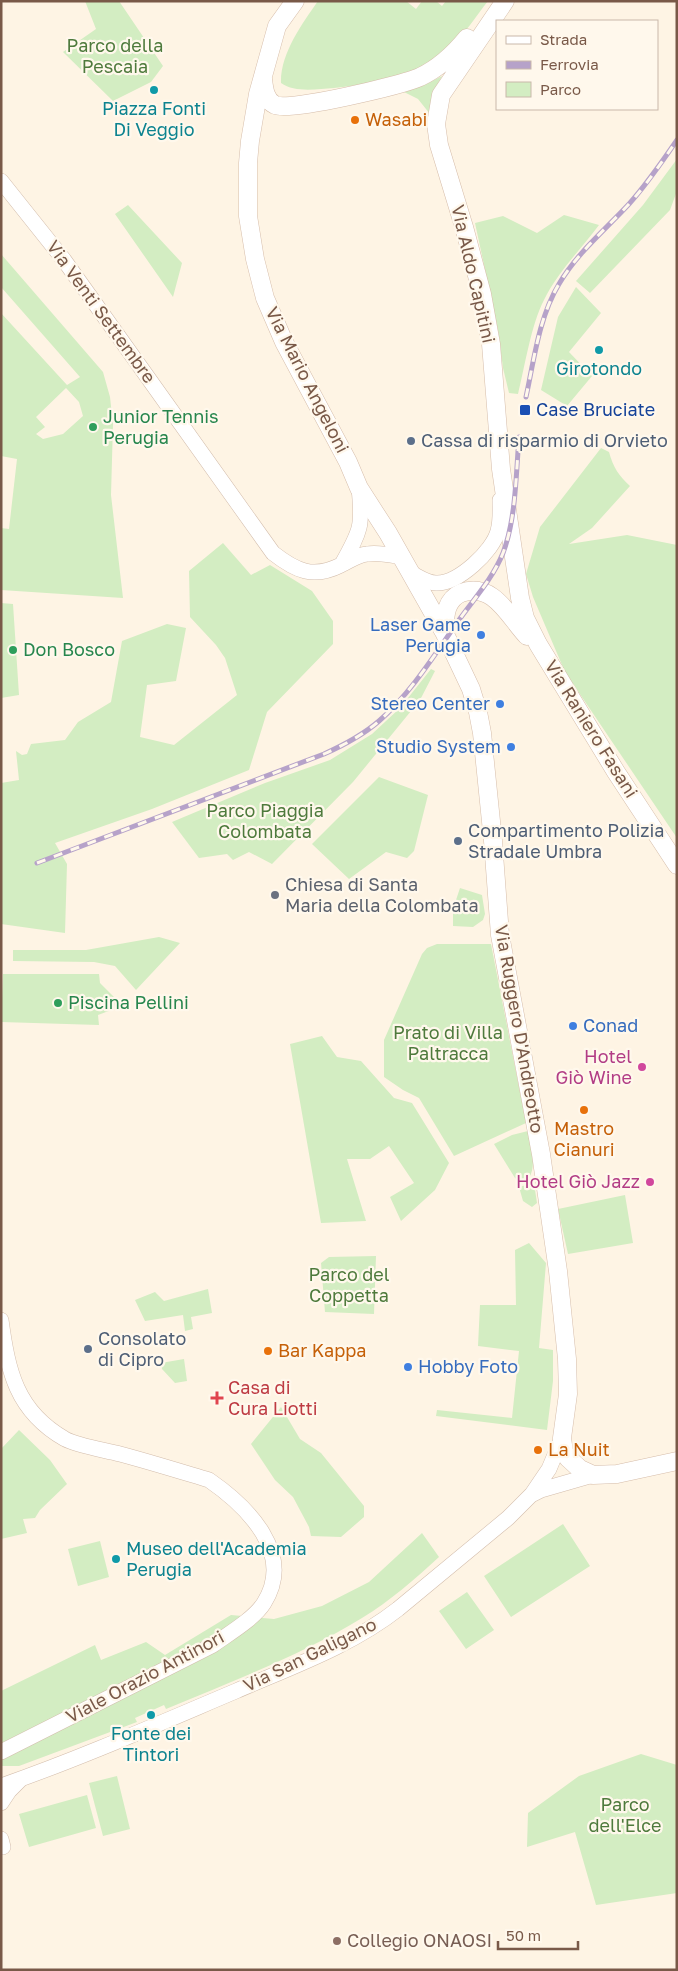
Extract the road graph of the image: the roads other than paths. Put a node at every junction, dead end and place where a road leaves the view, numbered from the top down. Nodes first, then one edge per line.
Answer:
1 (295, 1) edge
2 (502, 6) edge
3 (262, 76) junction
4 (1, 181) edge
5 (501, 468) junction
6 (360, 488) junction
7 (402, 557) junction
8 (342, 564) junction
9 (411, 573) junction
10 (444, 632) junction
11 (538, 644) junction
12 (454, 653) joint
13 (677, 865) edge
14 (1, 1320) edge
15 (562, 1438) junction
16 (677, 1461) edge
17 (593, 1475) junction
18 (531, 1495) junction
19 (1, 1752) edge
20 (21, 1779) junction
21 (1, 1786) edge
22 (1, 1803) edge

1 - 3 main road, Via Mario Angeloni
2 - 3 main road
2 - 5 main road, Via Aldo Capitini
3 - 6 main road, Via Mario Angeloni
4 - 8 street, Via Venti Settembre
5 - 9 street
5 - 11 main road, Via Aldo Capitini
6 - 7 main road, Via Mario Angeloni
6 - 8 street
7 - 8 street, Via Venti Settembre
7 - 9 main road, Via Mario Angeloni
9 - 10 main road, Via Mario Angeloni
10 - 11 main road
10 - 12 main road, Via Mario Angeloni
11 - 13 main road, Via Raniero Fasani
12 - 15 main road, Via Ruggero D'Andreotto
14 - 19 street, Viale Orazio Antinori
15 - 17 main road, Via Ruggero D'Andreotto
15 - 18 street, Via Ruggero D'Andreotto
16 - 17 main road, Via San Galigano
17 - 18 street, Via San Galigano
18 - 20 street, Via San Galigano
20 - 21 street, Via San Galigano
20 - 22 street

